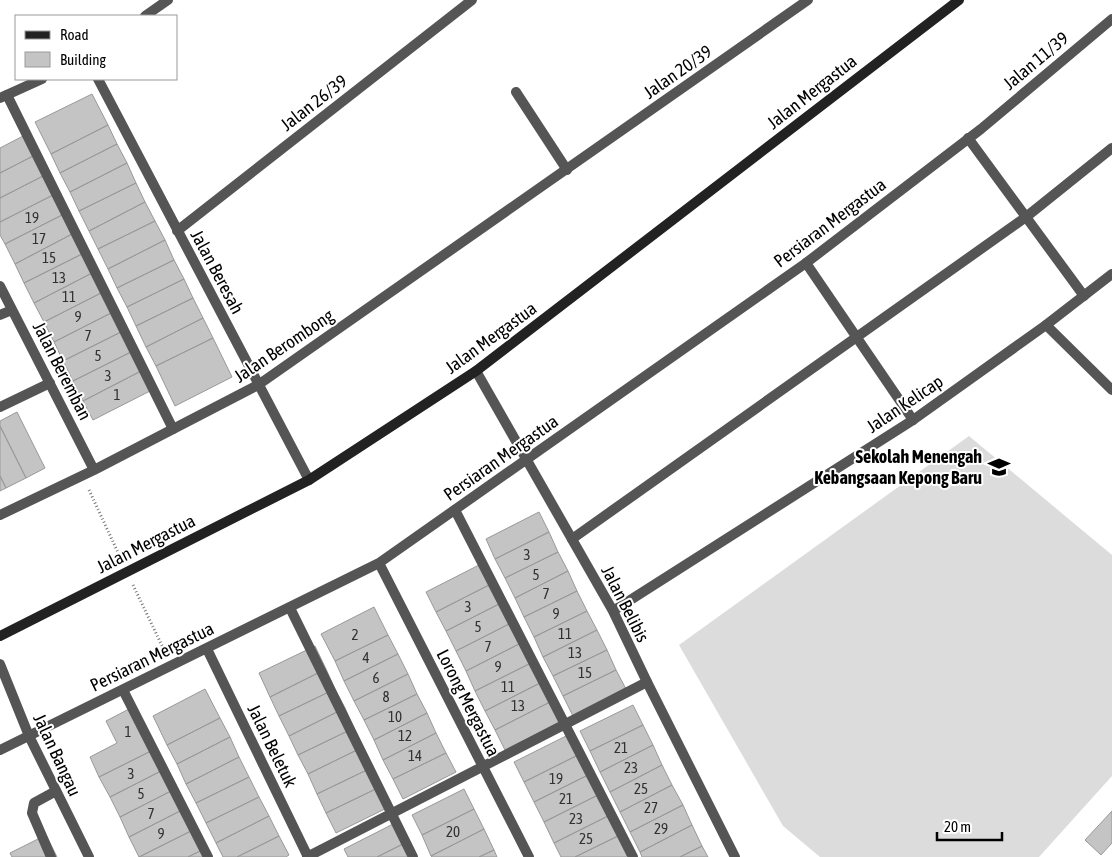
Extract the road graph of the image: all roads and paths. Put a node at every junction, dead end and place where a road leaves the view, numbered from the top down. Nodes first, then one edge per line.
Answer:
1 (168, 0) edge
2 (472, 0) edge
3 (808, 0) edge
4 (959, 0) edge
5 (146, 15) edge
6 (1112, 19) edge
7 (40, 80) edge
8 (99, 80) edge
9 (516, 92) dead end
10 (4, 97) edge
11 (981, 128) joint
12 (968, 138) junction
13 (1112, 148) edge
14 (567, 170) junction
15 (1026, 217) junction
16 (177, 231) junction
17 (806, 263) junction
18 (1112, 274) edge
19 (0, 286) edge
20 (1084, 296) junction
21 (12, 310) junction
22 (0, 315) edge
23 (1046, 325) junction
24 (857, 338) junction
25 (476, 372) junction
26 (50, 383) junction
27 (258, 386) junction
28 (1112, 390) edge
29 (0, 407) edge
30 (913, 420) junction
31 (173, 430) junction
32 (527, 460) junction
33 (94, 470) junction
34 (309, 480) junction
35 (455, 510) junction
36 (0, 515) edge
37 (572, 538) junction
38 (379, 563) junction
39 (290, 608) junction
40 (613, 611) junction
41 (0, 636) edge
42 (207, 649) junction
43 (0, 664) edge
44 (647, 682) junction
45 (123, 690) junction
46 (564, 724) junction
47 (29, 736) junction
48 (0, 750) edge
49 (482, 767) junction
50 (56, 791) junction
51 (392, 814) junction
52 (51, 857) edge
53 (89, 857) edge
54 (208, 857) edge
55 (308, 857) edge
56 (413, 857) edge
57 (529, 857) edge
58 (633, 857) edge
59 (735, 857) edge

1 - 5 street
2 - 16 street, Jalan 26/39
3 - 14 street, Jalan 20/39
4 - 25 main road, Jalan Mergastua
6 - 11 street, Jalan 11/39
7 - 10 street
8 - 16 street, Jalan Beresah
9 - 14 street
10 - 31 street
11 - 12 street, Persiaran Mergastua
12 - 15 street
12 - 17 street, Persiaran Mergastua
13 - 15 street
14 - 27 street, Jalan Berombong
15 - 20 street
15 - 24 street
16 - 27 street, Jalan Beresah
17 - 24 street
17 - 32 street, Persiaran Mergastua
18 - 20 street, Jalan Kelicap
19 - 21 street, Jalan Beremban
20 - 23 street, Jalan Kelicap
21 - 22 street
21 - 26 street, Jalan Beremban
23 - 28 street
23 - 30 street, Jalan Kelicap
24 - 30 street
24 - 37 street
25 - 32 street, Jalan Belibis
25 - 34 main road, Jalan Mergastua
26 - 29 street
26 - 33 street, Jalan Beremban
27 - 31 street, Jalan Berombong
27 - 34 street, Jalan Beresah
30 - 40 street, Jalan Kelicap
31 - 33 street, Jalan Berombong
32 - 35 street, Persiaran Mergastua
32 - 37 street, Jalan Belibis
33 - 36 street, Jalan Berombong
34 - 41 main road, Jalan Mergastua
35 - 38 street, Persiaran Mergastua
35 - 46 street
37 - 40 street, Jalan Belibis
38 - 39 street, Persiaran Mergastua
38 - 49 street, Lorong Mergastua
39 - 42 street, Persiaran Mergastua
39 - 51 street
40 - 44 street, Jalan Belibis
42 - 45 street, Persiaran Mergastua
42 - 55 street, Jalan Beletuk
43 - 47 street, Jalan Bangau
44 - 46 street
44 - 59 street, Jalan Belibis
45 - 47 street, Persiaran Mergastua
45 - 54 street
46 - 49 street
46 - 58 street
47 - 48 street, Persiaran Mergastua
47 - 50 street, Jalan Bangau
49 - 51 street
49 - 57 street, Lorong Mergastua
50 - 52 street
50 - 53 street, Jalan Bangau
51 - 55 street
51 - 56 street

